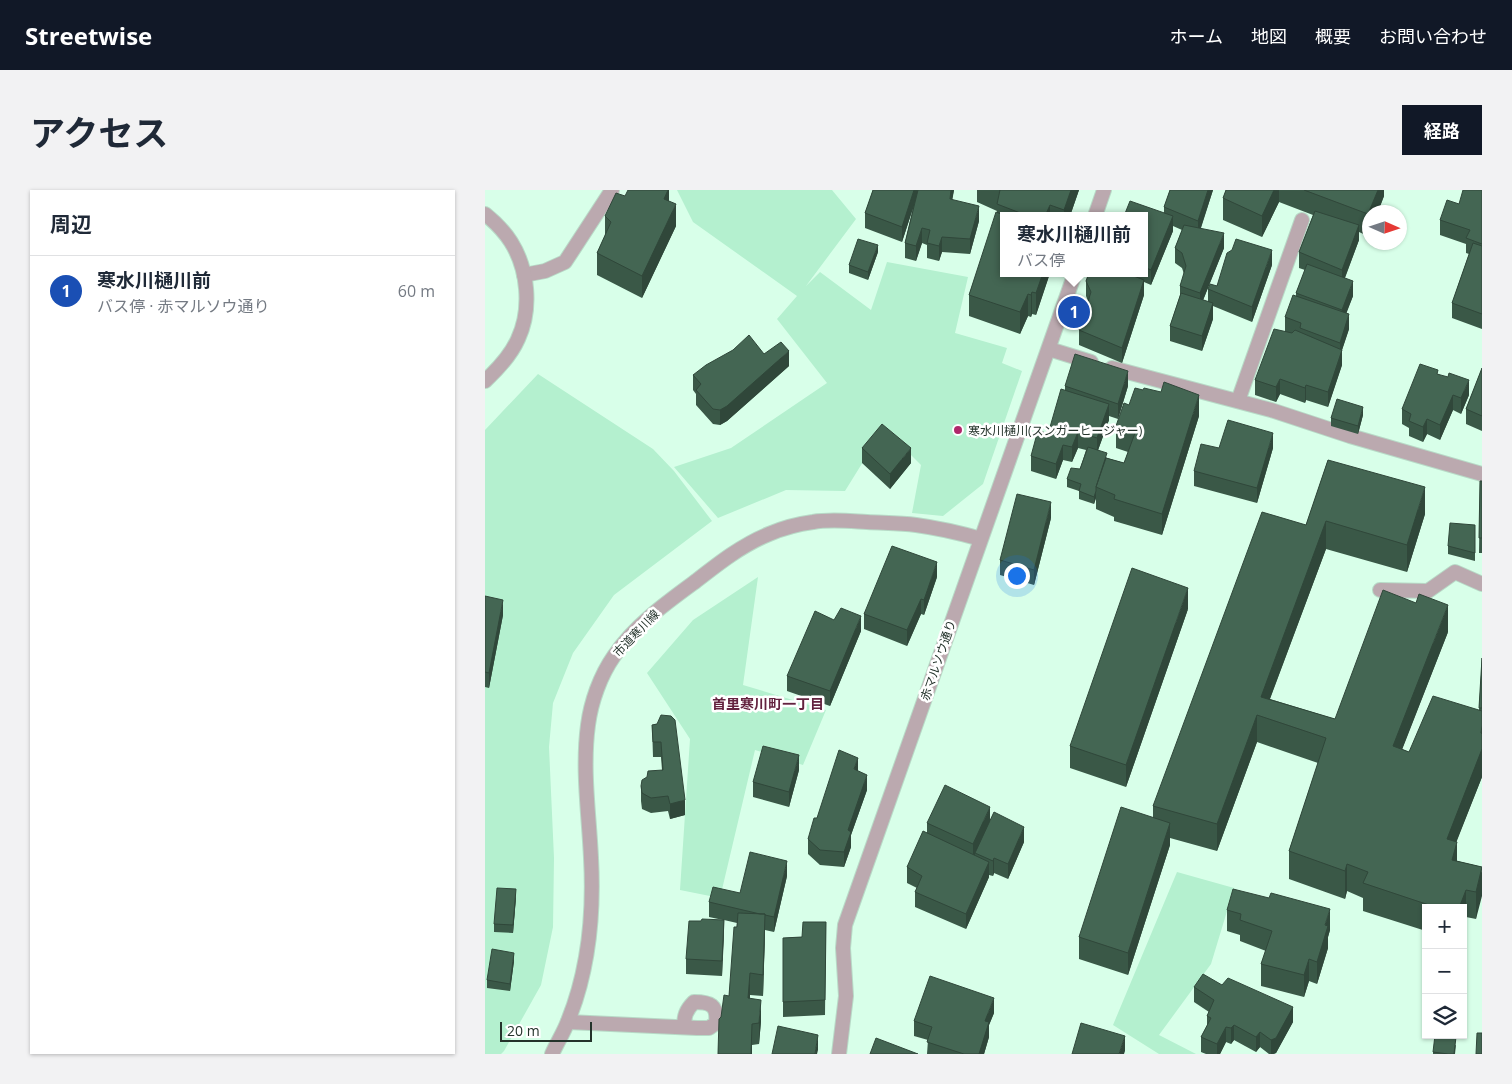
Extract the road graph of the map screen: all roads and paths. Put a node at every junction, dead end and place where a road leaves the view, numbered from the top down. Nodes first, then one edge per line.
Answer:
1 (612, 190) edge
2 (1104, 190) edge
3 (1096, 212) edge
4 (485, 214) edge
5 (1301, 220) dead end
6 (524, 275) junction
7 (1074, 277) edge
8 (1049, 349) junction
9 (485, 381) edge
10 (1238, 401) junction
11 (1482, 474) edge
12 (981, 539) junction
13 (1482, 584) edge
14 (1380, 590) dead end
15 (568, 1022) junction
16 (684, 1027) dead end
17 (552, 1054) edge
18 (839, 1054) edge

1 - 6 street
2 - 3 street
4 - 6 street
5 - 10 street
6 - 9 street
7 - 8 street, 赤マルソウ通り
8 - 10 street
8 - 12 street, 赤マルソウ通り
10 - 11 street
12 - 15 street, 市道寒川線
12 - 18 street, 赤マルソウ通り
13 - 14 street
15 - 16 street
15 - 17 street, 市道寒川線

